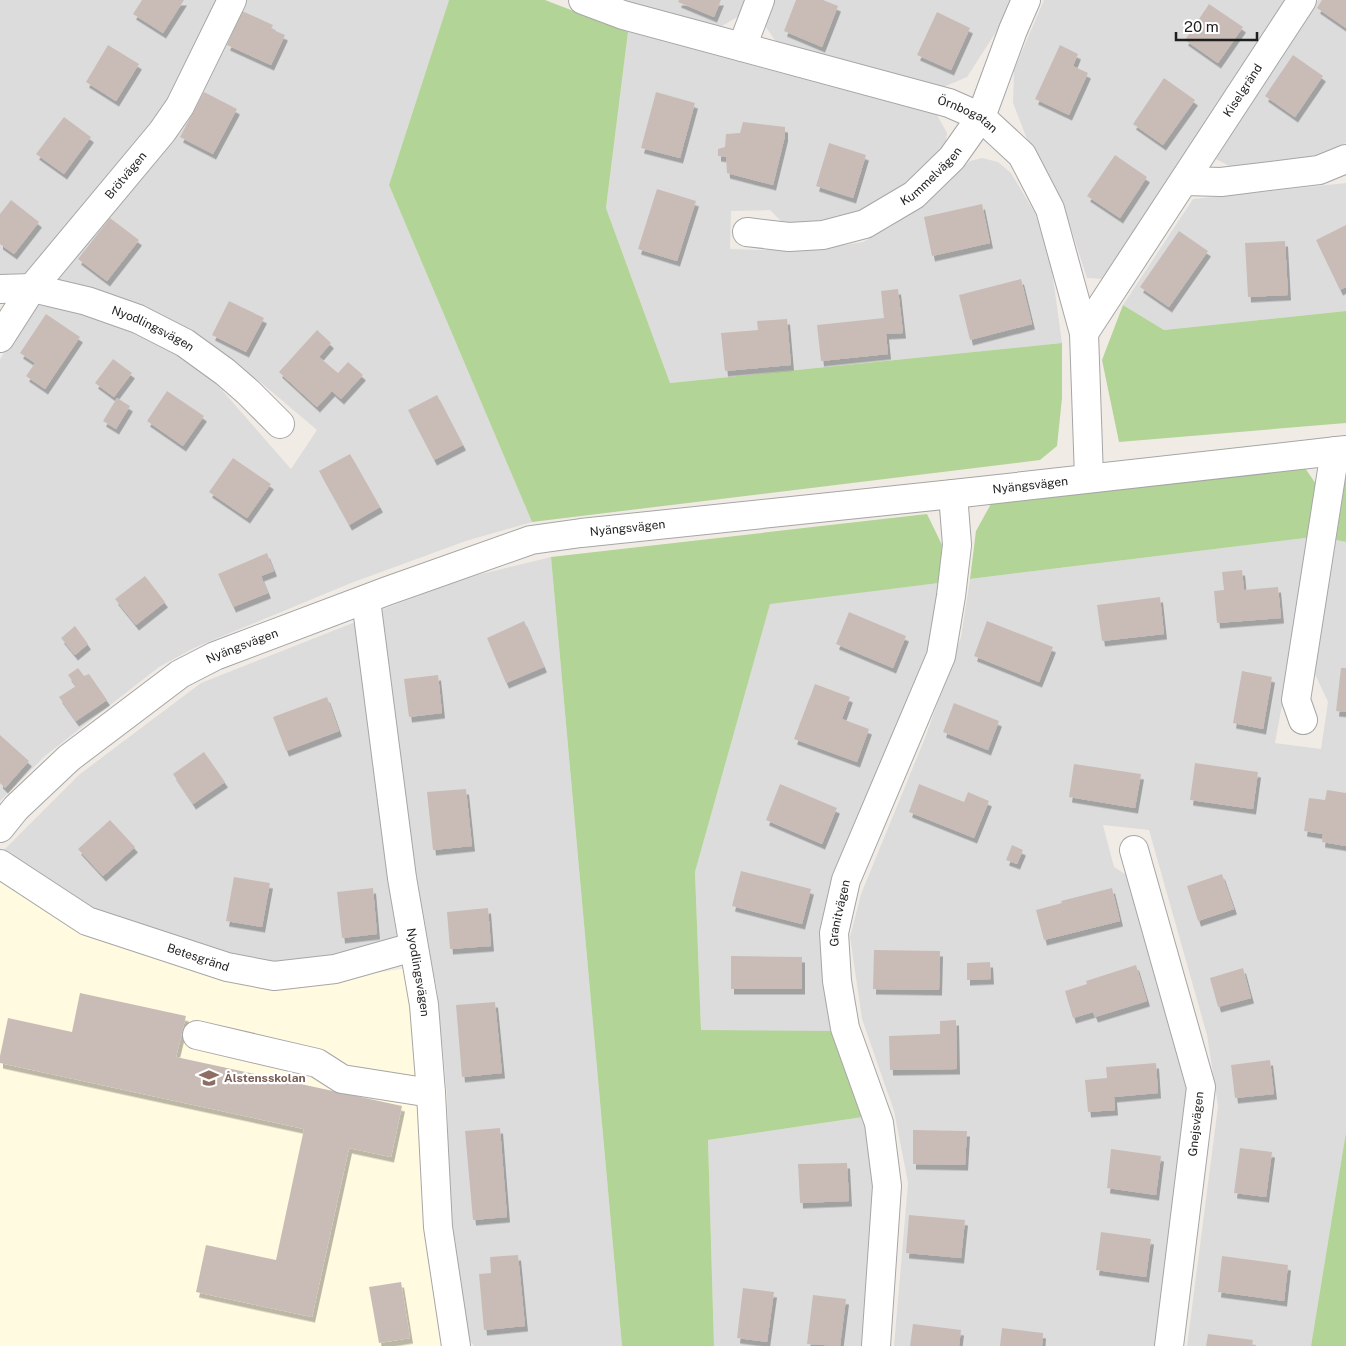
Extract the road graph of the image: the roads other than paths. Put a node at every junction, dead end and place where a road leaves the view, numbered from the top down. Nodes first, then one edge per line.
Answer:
1 (232, 0) edge
2 (583, 0) edge
3 (760, 0) edge
4 (1026, 0) edge
5 (1302, 0) edge
6 (742, 47) junction
7 (981, 117) junction
8 (1346, 159) edge
9 (1185, 181) junction
10 (747, 232) dead end
11 (32, 288) junction
12 (0, 289) edge
13 (1084, 333) junction
14 (0, 338) edge
15 (280, 424) dead end
16 (1340, 450) edge
17 (1089, 478) junction
18 (953, 494) junction
19 (366, 600) junction
20 (1303, 720) dead end
21 (0, 828) edge
22 (1134, 850) dead end
23 (0, 864) edge
24 (413, 947) junction
25 (197, 1035) dead end
26 (431, 1093) junction
27 (456, 1346) edge
28 (876, 1346) edge
29 (1169, 1346) edge

1 - 11 street, Brötvägen
2 - 6 street, Örnbogatan
3 - 6 street
4 - 7 street, Kummelvägen
5 - 9 street, Kiselgränd
6 - 7 street, Örnbogatan
7 - 10 street, Kummelvägen
7 - 13 street, Örnbogatan
8 - 9 street
9 - 13 street, Kiselgränd
11 - 12 street, Nyodlingsvägen
11 - 14 street, Brötvägen
11 - 15 street, Nyodlingsvägen
13 - 17 street, Örnbogatan
16 - 17 street, Nyängsvägen
16 - 20 street, Nyängsvägen
17 - 18 street, Nyängsvägen
18 - 19 street, Nyängsvägen
18 - 28 street, Granitvägen
19 - 21 street, Nyängsvägen
19 - 24 street, Nyodlingsvägen
22 - 29 street, Gnejsvägen
23 - 24 street, Betesgränd
24 - 26 street, Nyodlingsvägen
25 - 26 street
26 - 27 street, Nyodlingsvägen

